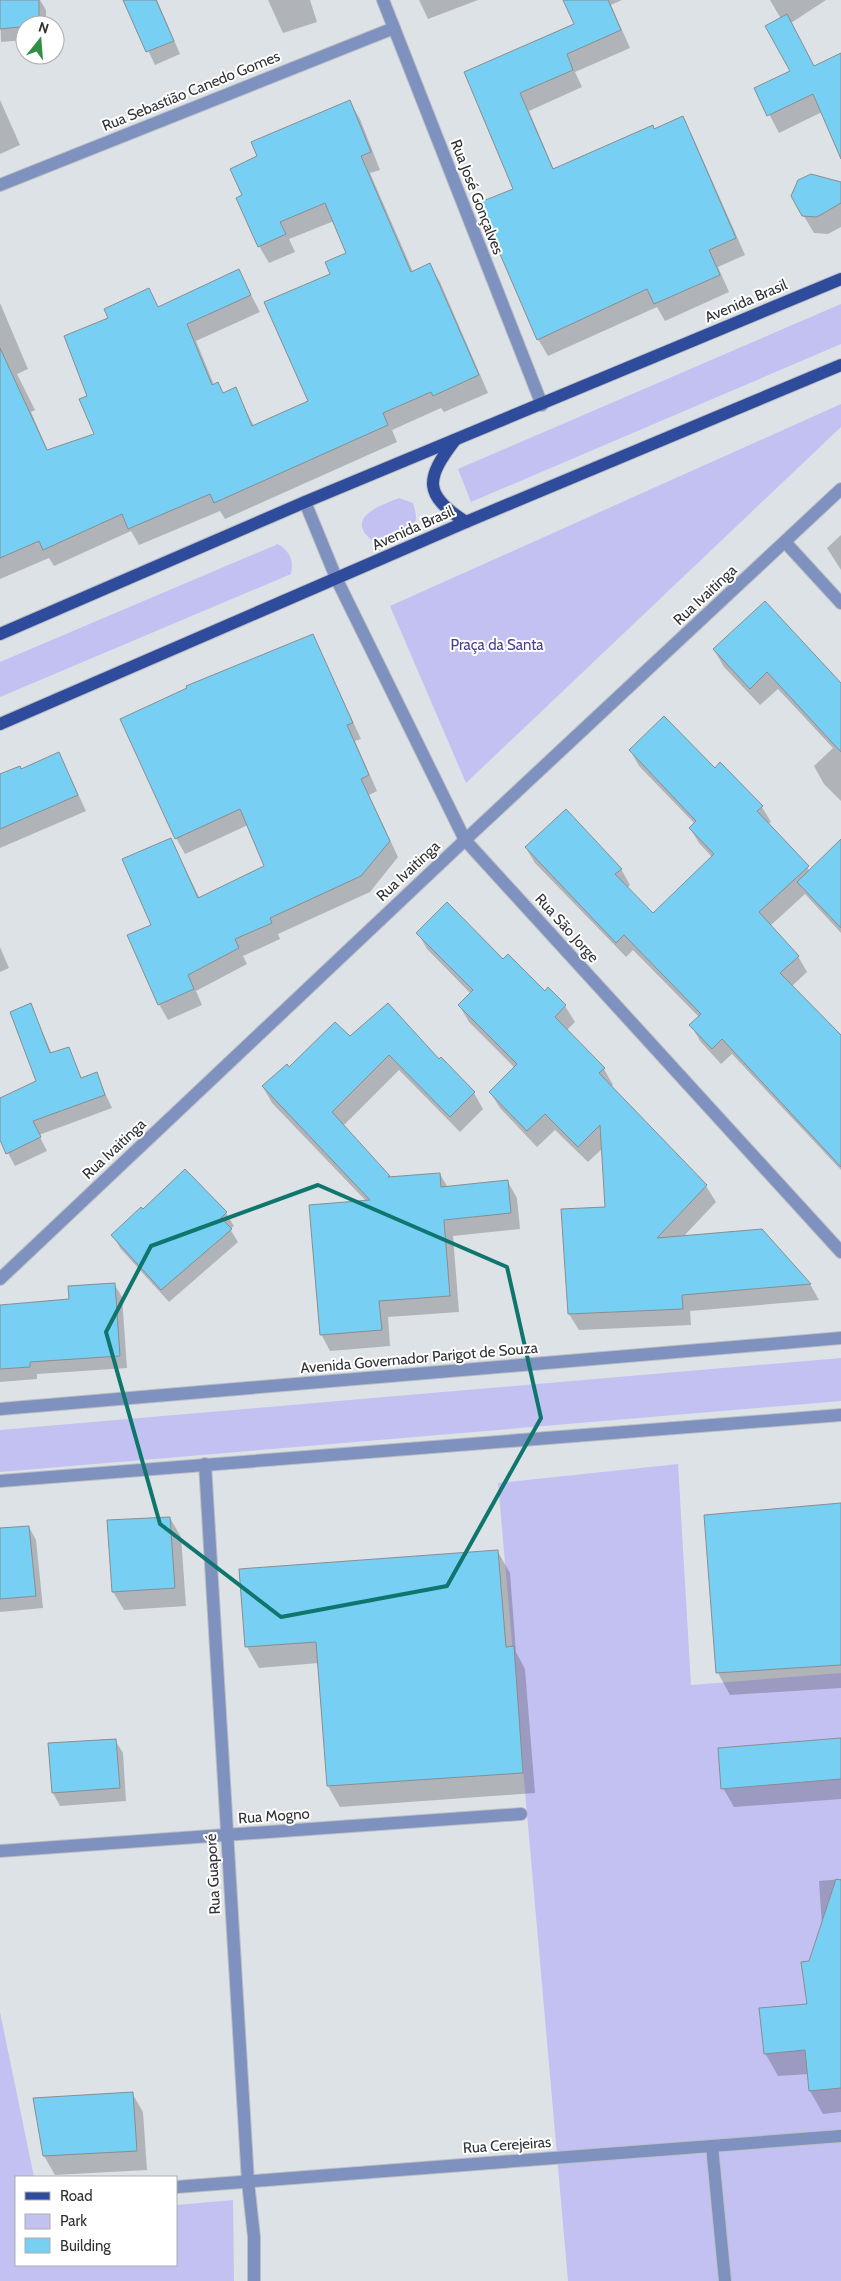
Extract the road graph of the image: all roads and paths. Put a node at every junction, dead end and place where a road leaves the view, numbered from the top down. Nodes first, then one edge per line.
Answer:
1 (383, 0) edge
2 (394, 28) junction
3 (0, 185) edge
4 (841, 279) edge
5 (841, 364) edge
6 (542, 405) junction
7 (455, 440) junction
8 (841, 489) edge
9 (305, 502) junction
10 (466, 522) junction
11 (785, 542) junction
12 (336, 580) junction
13 (841, 603) edge
14 (0, 634) edge
15 (0, 724) edge
16 (465, 840) junction
17 (841, 1252) edge
18 (0, 1279) edge
19 (841, 1338) edge
20 (0, 1409) edge
21 (841, 1415) edge
22 (205, 1464) junction
23 (0, 1481) edge
24 (521, 1814) dead end
25 (227, 1836) junction
26 (0, 1851) edge
27 (841, 2136) edge
28 (712, 2146) junction
29 (248, 2182) junction
30 (178, 2187) edge
31 (254, 2281) edge
32 (725, 2281) edge

1 - 2 street, Rua José Gonçalves
2 - 3 street, Rua Sebastião Canedo Gomes
2 - 6 street, Rua José Gonçalves
4 - 6 main road, Avenida Brasil
5 - 10 main road, Avenida Brasil
6 - 7 main road, Avenida Brasil
7 - 9 main road, Avenida Brasil
7 - 10 main road
8 - 11 street, Rua Ivaitinga
9 - 12 street, Rua São Jorge
9 - 14 main road, Avenida Brasil
10 - 12 main road, Avenida Brasil
11 - 13 street
11 - 16 street, Rua Ivaitinga
12 - 15 main road, Avenida Brasil
12 - 16 street, Rua São Jorge
16 - 17 street, Rua São Jorge
16 - 18 street, Rua Ivaitinga
19 - 20 street, Avenida Governador Parigot de Souza
21 - 22 street
22 - 23 street
22 - 25 street, Rua Guaporé
24 - 25 street, Rua Mogno
25 - 26 street, Rua Mogno
25 - 29 street, Rua Guaporé
27 - 28 street, Rua Cerejeiras
28 - 29 street, Rua Cerejeiras
28 - 32 street
29 - 30 street, Rua Cerejeiras
29 - 31 street, Rua Guaporé

